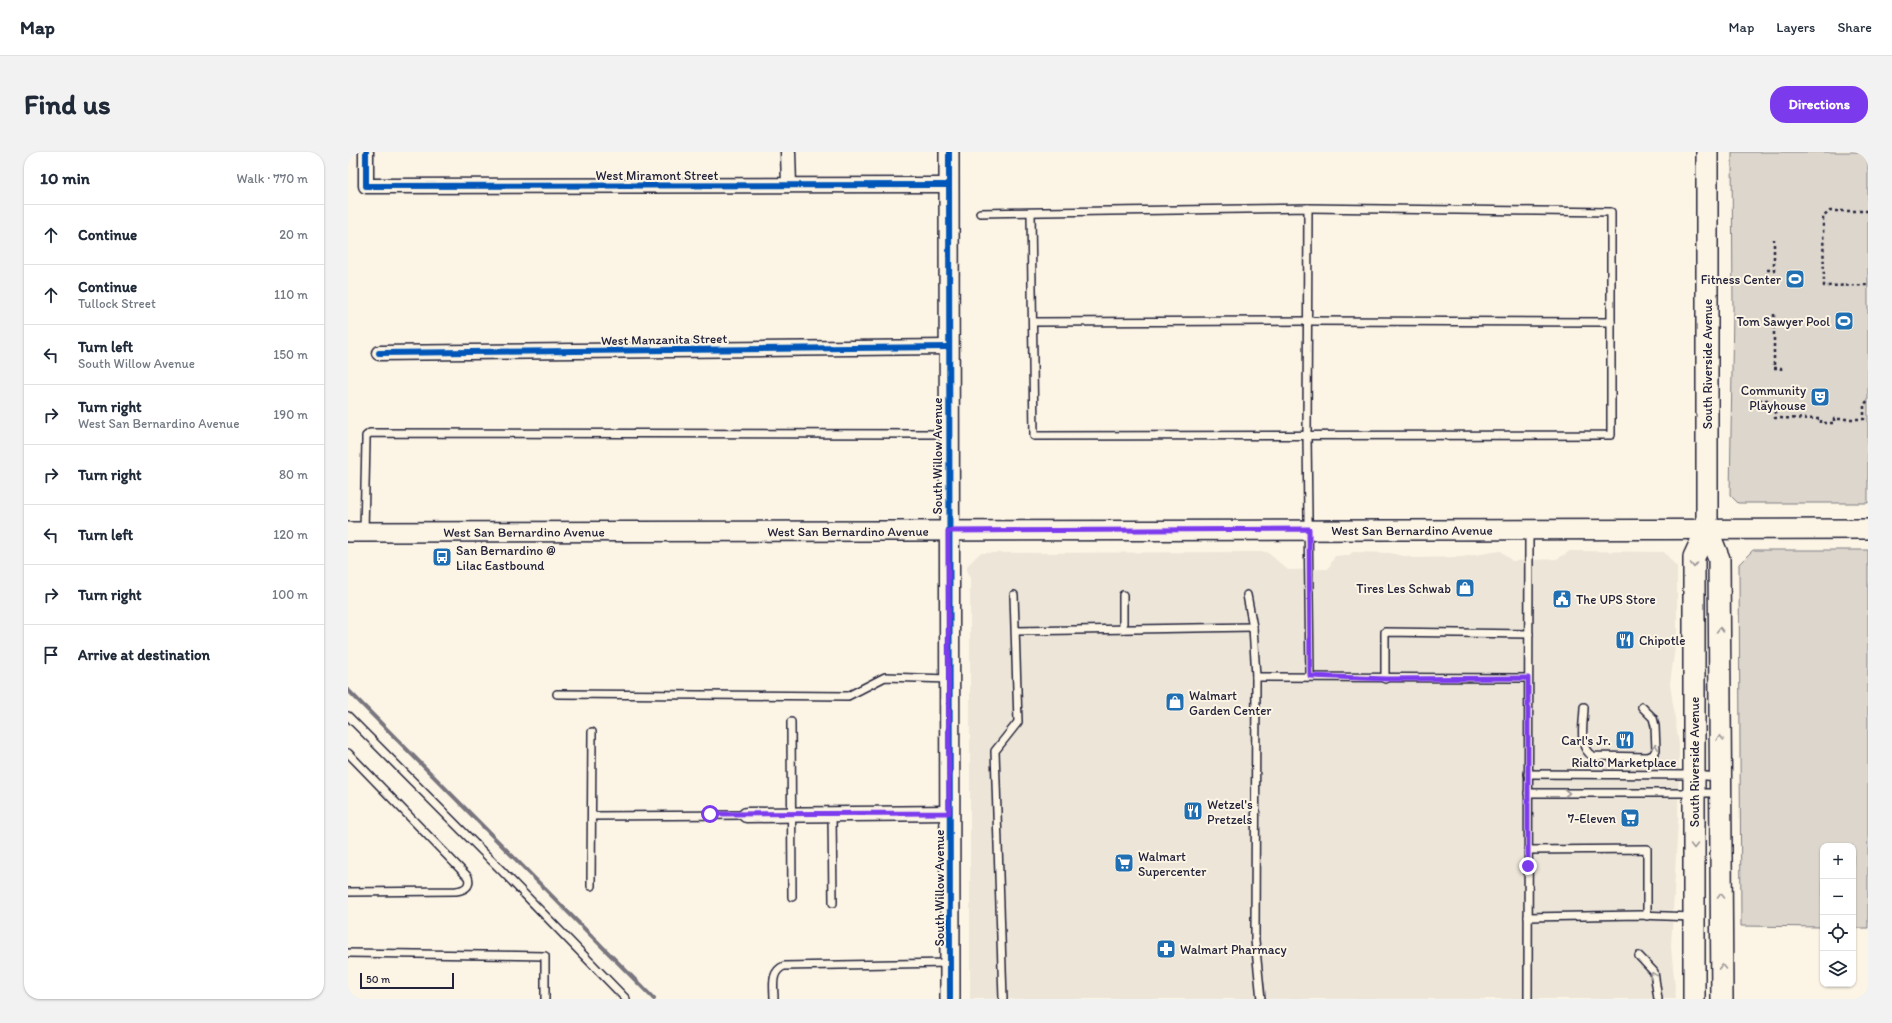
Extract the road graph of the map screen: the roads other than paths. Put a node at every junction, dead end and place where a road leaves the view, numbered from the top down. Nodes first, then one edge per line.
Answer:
1 (366, 152) edge
2 (788, 152) edge
3 (949, 152) edge
4 (1707, 152) edge
5 (949, 185) junction
6 (789, 186) junction
7 (1308, 208) junction
8 (980, 213) dead end
9 (1032, 213) junction
10 (1307, 321) junction
11 (1032, 322) junction
12 (1611, 322) junction
13 (948, 347) junction
14 (379, 353) dead end
15 (948, 434) junction
16 (1307, 436) junction
17 (1868, 528) edge
18 (1309, 529) junction
19 (1530, 529) junction
20 (1707, 529) junction
21 (948, 531) junction
22 (356, 532) edge
23 (1014, 595) dead end
24 (1123, 595) dead end
25 (1247, 595) dead end
26 (1253, 627) junction
27 (1123, 629) junction
28 (1016, 631) junction
29 (1529, 634) junction
30 (1310, 676) junction
31 (1256, 677) junction
32 (1528, 678) junction
33 (949, 679) junction
34 (1386, 679) junction
35 (557, 694) dead end
36 (1584, 707) dead end
37 (1642, 707) dead end
38 (348, 716) edge
39 (790, 722) dead end
40 (592, 732) dead end
41 (348, 753) edge
42 (1528, 774) junction
43 (1694, 784) junction
44 (1720, 785) junction
45 (1528, 793) junction
46 (949, 813) junction
47 (832, 814) junction
48 (746, 815) joint
49 (791, 815) junction
50 (593, 816) junction
51 (1528, 850) junction
52 (591, 886) dead end
53 (348, 892) edge
54 (792, 897) dead end
55 (833, 902) dead end
56 (1648, 916) junction
57 (1528, 917) junction
58 (1694, 917) junction
59 (348, 953) edge
60 (1639, 956) dead end
61 (950, 963) junction
62 (545, 999) edge
63 (626, 999) edge
64 (774, 999) edge
65 (950, 999) edge
66 (1003, 999) edge
67 (1261, 999) edge
68 (1528, 999) edge
69 (1658, 999) edge
70 (1694, 999) edge
71 (1722, 999) edge

1 - 6 street, West Miramont Street
2 - 6 street
3 - 5 main road, South Willow Avenue
4 - 20 main road, South Riverside Avenue
5 - 6 street, West Miramont Street
5 - 13 main road, South Willow Avenue
7 - 9 lane
7 - 10 lane
7 - 12 lane
8 - 9 lane
9 - 11 lane
10 - 11 lane
10 - 12 lane
10 - 16 lane
11 - 16 lane
12 - 16 lane
13 - 14 street, West Manzanita Street
13 - 15 main road, South Willow Avenue
15 - 21 main road, South Willow Avenue
15 - 22 lane
16 - 18 lane
17 - 20 main road, West San Bernardino Avenue
18 - 19 main road, West San Bernardino Avenue
18 - 21 main road, West San Bernardino Avenue
18 - 30 lane
19 - 20 main road, West San Bernardino Avenue
19 - 29 lane
20 -> 43 main road, South Riverside Avenue
44 -> 20 main road, South Riverside Avenue
21 - 22 main road, West San Bernardino Avenue
21 - 33 main road, South Willow Avenue
23 - 28 lane
24 - 27 lane
25 - 26 lane
26 - 27 lane
26 - 31 lane
27 - 28 lane
28 - 66 lane
29 - 32 lane
29 - 34 lane
30 - 31 lane
30 - 34 lane
31 - 67 lane
32 - 34 lane
32 - 42 lane
33 - 35 lane
33 - 46 main road, South Willow Avenue
36 -> 37 lane
38 - 63 lane
39 - 49 lane
40 - 50 lane
41 - 53 lane
42 - 43 lane, Rialto Marketplace
42 - 45 lane
43 - 44 lane, Rialto Marketplace
43 - 44 lane, Rialto Marketplace
45 -> 43 lane, Rialto Marketplace
43 -> 58 main road, South Riverside Avenue
71 -> 44 main road, South Riverside Avenue
45 - 51 lane
46 - 47 street
46 - 61 main road, South Willow Avenue
47 - 49 street
47 - 55 lane
48 - 49 street
48 - 50 lane
49 - 54 lane
50 - 52 lane
51 - 56 lane
51 - 57 lane
56 - 57 lane
56 - 58 lane
57 - 68 lane
58 - 70 main road, South Riverside Avenue
59 - 62 lane
69 -> 60 lane
61 - 64 lane
61 - 65 main road, South Willow Avenue

